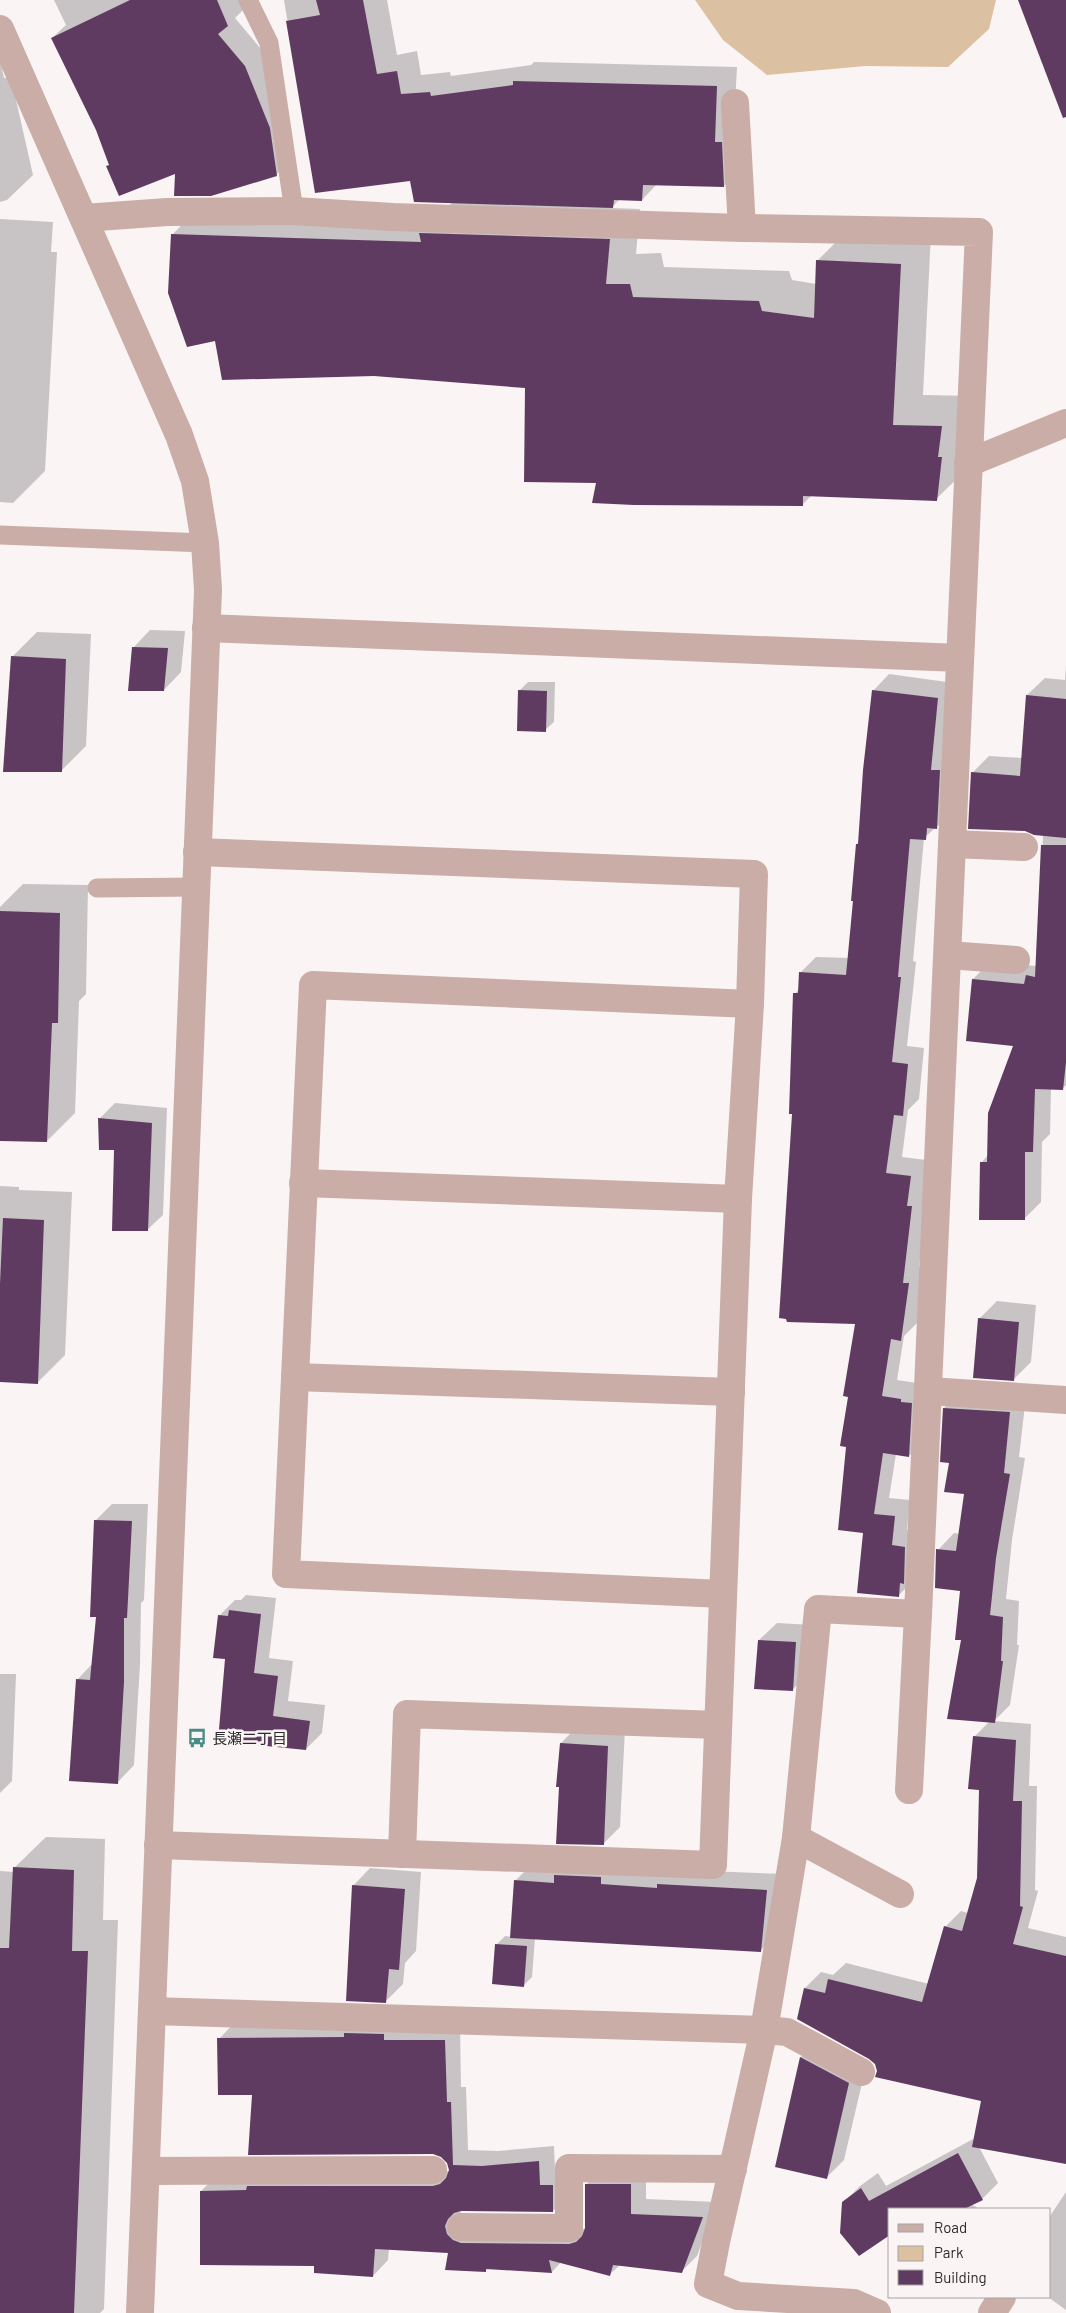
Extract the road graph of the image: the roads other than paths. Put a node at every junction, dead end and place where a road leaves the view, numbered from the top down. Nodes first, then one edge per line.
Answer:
1 (248, 0) edge
2 (0, 29) edge
3 (735, 103) dead end
4 (294, 211) junction
5 (84, 218) junction
6 (742, 228) junction
7 (1066, 423) edge
8 (968, 463) junction
9 (0, 536) edge
10 (205, 542) junction
11 (206, 628) junction
12 (960, 658) junction
13 (952, 844) junction
14 (1024, 847) dead end
15 (197, 852) junction
16 (196, 887) junction
17 (97, 888) dead end
18 (948, 955) junction
19 (1016, 960) dead end
20 (750, 1004) junction
21 (303, 1183) junction
22 (738, 1200) junction
23 (294, 1377) junction
24 (929, 1391) junction
25 (731, 1392) junction
26 (1066, 1400) edge
27 (723, 1594) junction
28 (918, 1614) junction
29 (718, 1725) junction
30 (909, 1790) dead end
31 (796, 1838) junction
32 (158, 1845) junction
33 (402, 1854) junction
34 (900, 1894) dead end
35 (152, 2011) junction
36 (764, 2030) junction
37 (861, 2072) dead end
38 (733, 2169) junction
39 (433, 2170) dead end
40 (146, 2171) junction
41 (461, 2227) dead end
42 (1001, 2298) edge
43 (140, 2313) edge
44 (878, 2313) edge
45 (992, 2313) edge

1 - 4 lane
2 - 5 street
3 - 6 street
4 - 5 street
4 - 6 street
5 - 10 street
6 - 8 street
7 - 8 street
8 - 12 street
9 - 10 lane
10 - 11 street
11 - 12 street
11 - 15 street
12 - 13 street
13 - 14 street
13 - 18 street
15 - 16 street
15 - 20 street
16 - 17 lane
16 - 32 street
18 - 19 street
18 - 24 street
20 - 21 street
20 - 22 street
21 - 22 street
21 - 23 street
22 - 25 street
23 - 25 street
23 - 27 street
24 - 26 street
24 - 28 street
25 - 27 street
27 - 29 street
28 - 30 street
28 - 31 street
29 - 33 street
29 - 33 street
31 - 34 street
31 - 36 street
32 - 33 street
32 - 35 street
35 - 36 street
35 - 40 street
36 - 37 street
36 - 38 street
38 - 41 street
38 - 44 street
39 - 40 street
40 - 43 street
42 - 45 street

